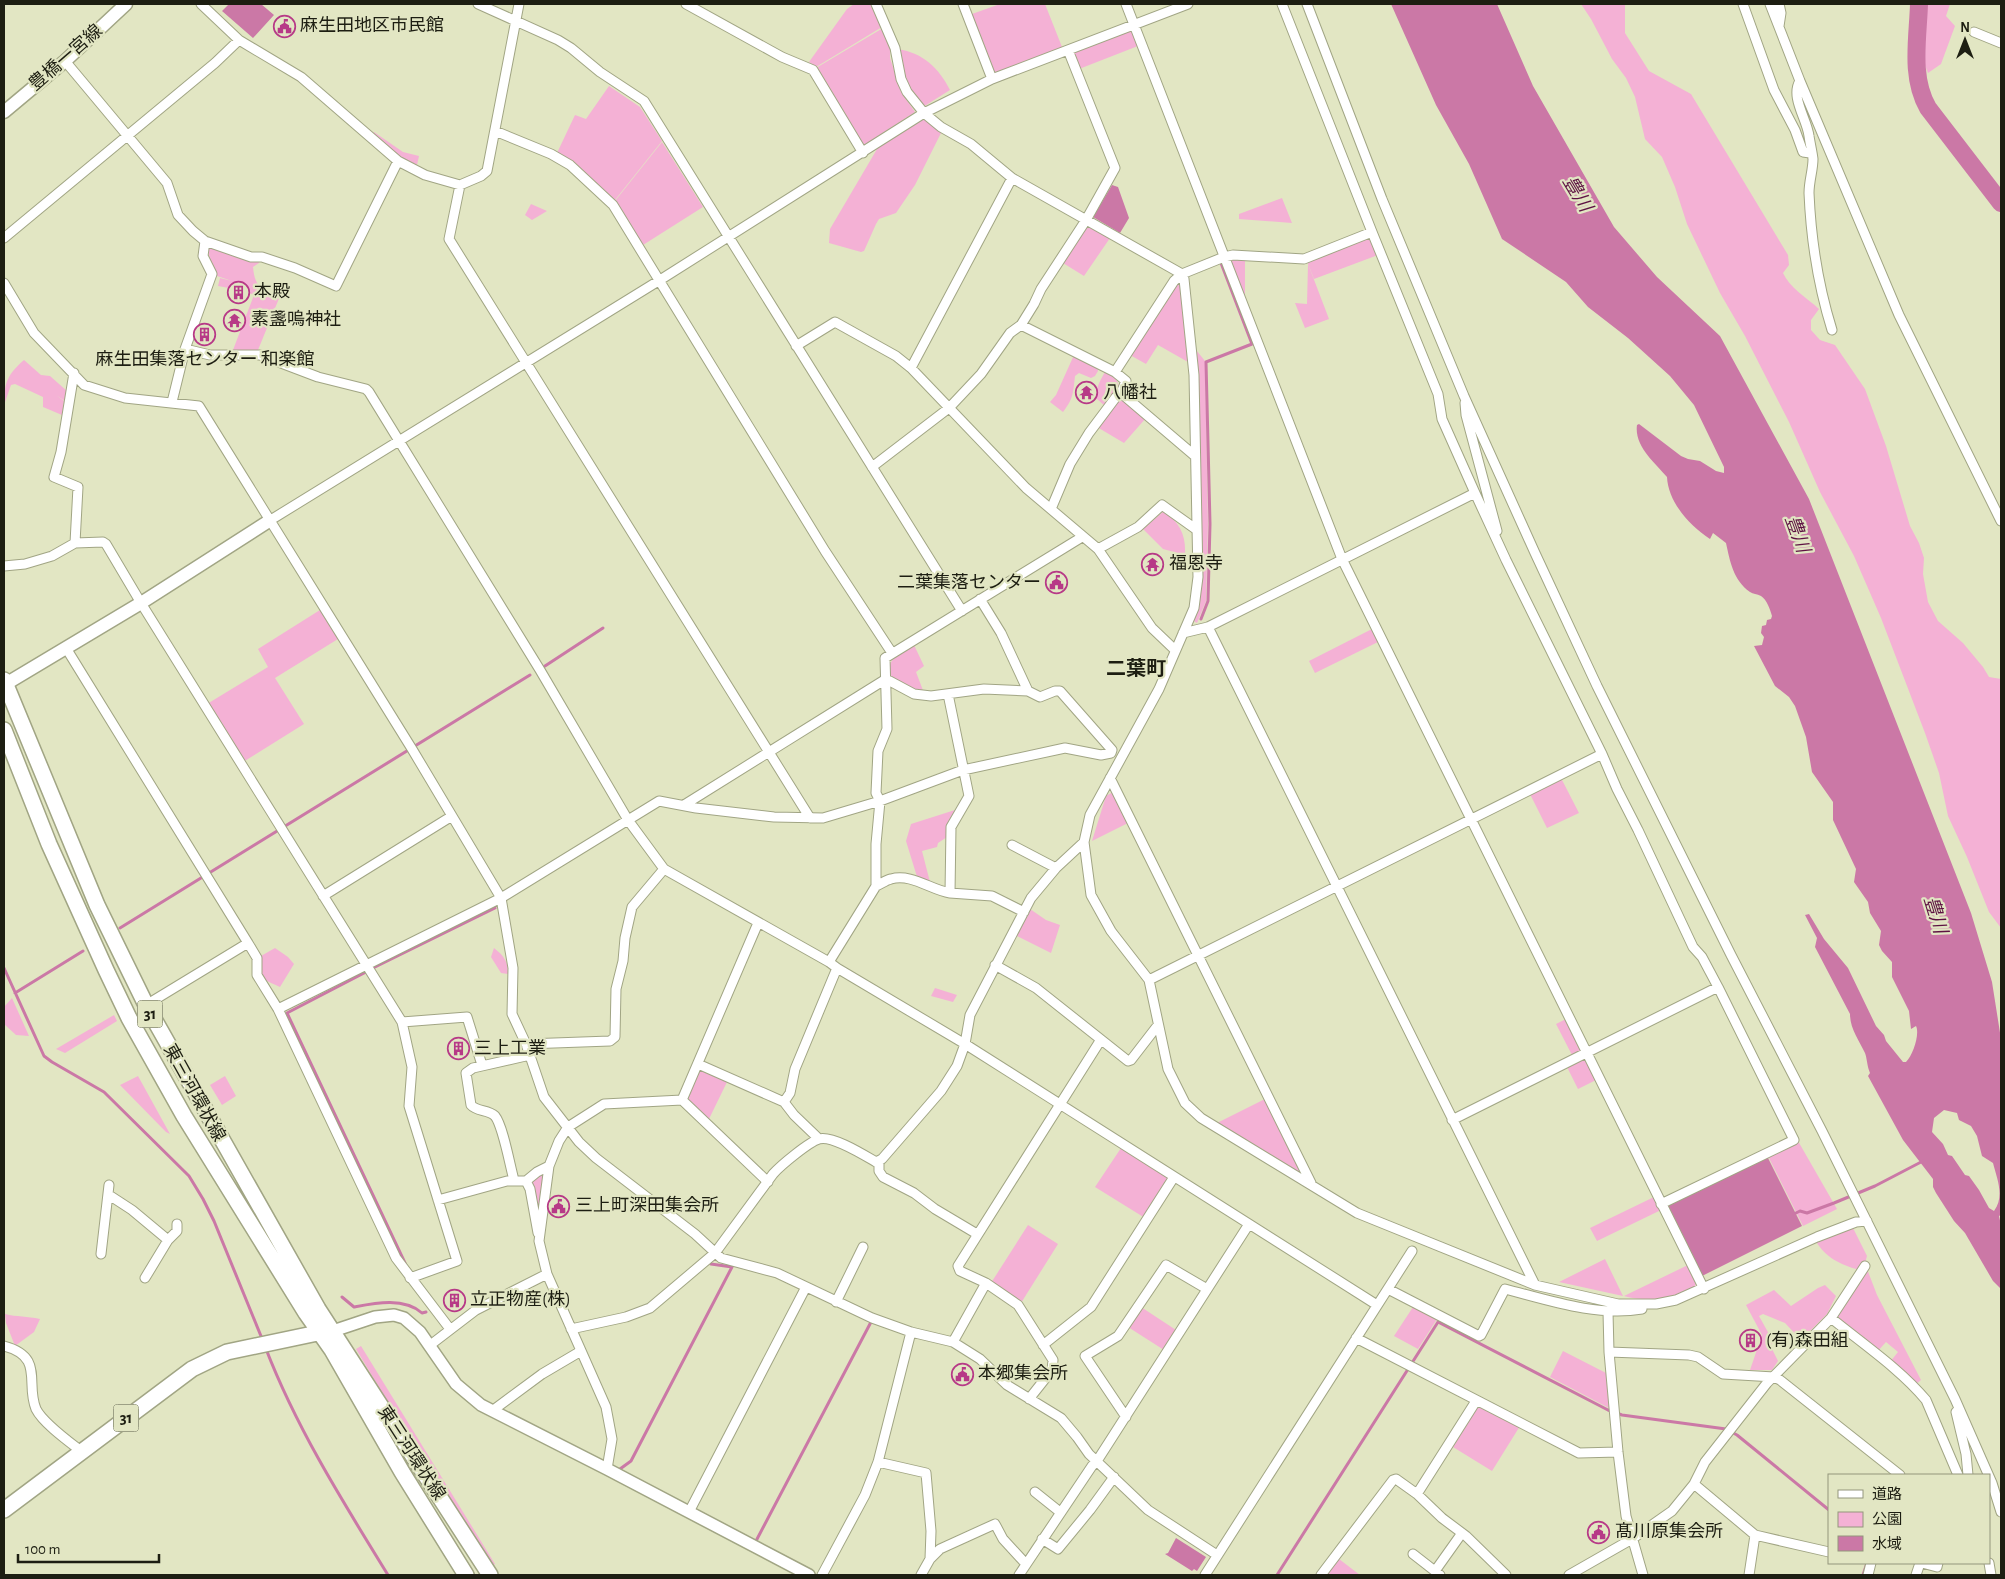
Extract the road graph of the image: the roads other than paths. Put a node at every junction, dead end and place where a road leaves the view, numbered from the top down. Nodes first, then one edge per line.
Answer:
1 (126, 4) edge
2 (201, 4) edge
3 (478, 4) edge
4 (519, 4) edge
5 (686, 4) edge
6 (876, 4) edge
7 (963, 4) edge
8 (1126, 4) edge
9 (1188, 4) edge
10 (1282, 4) edge
11 (1307, 4) edge
12 (1743, 4) edge
13 (1770, 4) edge
14 (1779, 4) edge
15 (514, 21) junction
16 (1134, 24) junction
17 (1779, 28) junction
18 (1974, 32) dead end
19 (239, 40) junction
20 (2001, 43) edge
21 (1068, 50) junction
22 (65, 61) junction
23 (992, 79) junction
24 (1800, 81) junction
25 (4, 112) edge
26 (924, 113) junction
27 (495, 131) junction
28 (127, 135) junction
29 (1811, 150) junction
30 (863, 153) junction
31 (398, 161) junction
32 (1012, 178) junction
33 (460, 185) junction
34 (1086, 220) junction
35 (1372, 232) junction
36 (729, 237) junction
37 (4, 238) edge
38 (206, 240) junction
39 (1224, 257) junction
40 (1182, 274) junction
41 (660, 280) junction
42 (4, 284) edge
43 (1021, 325) junction
44 (1832, 330) dead end
45 (796, 346) junction
46 (185, 349) junction
47 (526, 362) junction
48 (910, 368) junction
49 (1115, 372) junction
50 (74, 373) junction
51 (1121, 393) junction
52 (1464, 396) junction
53 (172, 402) junction
54 (950, 408) junction
55 (398, 441) junction
56 (1195, 456) junction
57 (872, 467) junction
58 (1475, 493) junction
59 (1051, 510) junction
60 (269, 521) junction
61 (2001, 521) edge
62 (1197, 530) junction
63 (1082, 537) junction
64 (75, 542) junction
65 (1500, 546) junction
66 (1098, 549) junction
67 (1342, 559) junction
68 (4, 566) edge
69 (980, 599) junction
70 (141, 603) junction
71 (962, 611) junction
72 (1208, 627) junction
73 (1182, 634) junction
74 (66, 648) junction
75 (1174, 650) junction
76 (892, 653) junction
77 (886, 679) junction
78 (4, 683) edge
79 (1028, 691) junction
80 (948, 694) junction
81 (4, 730) edge
82 (769, 752) junction
83 (1602, 754) junction
84 (963, 770) junction
85 (1110, 778) junction
86 (880, 801) junction
87 (684, 805) junction
88 (452, 816) junction
89 (810, 818) junction
90 (1471, 819) junction
91 (628, 820) junction
92 (1084, 842) junction
93 (1012, 845) dead end
94 (1056, 868) junction
95 (664, 869) junction
96 (876, 886) junction
97 (1336, 886) junction
98 (950, 894) junction
99 (324, 896) junction
100 (501, 898) junction
101 (1024, 912) junction
102 (758, 923) junction
103 (248, 943) junction
104 (1198, 955) junction
105 (833, 965) junction
106 (366, 966) junction
107 (995, 966) junction
108 (1148, 980) junction
109 (1718, 987) junction
110 (146, 1005) junction
111 (278, 1009) junction
112 (402, 1022) junction
113 (1158, 1026) junction
114 (1100, 1041) junction
115 (526, 1044) junction
116 (964, 1044) junction
117 (1586, 1053) junction
118 (530, 1056) junction
119 (698, 1064) junction
120 (482, 1065) junction
121 (682, 1100) junction
122 (784, 1102) junction
123 (1060, 1104) junction
124 (1452, 1120) junction
125 (568, 1127) junction
126 (819, 1139) junction
127 (879, 1161) junction
128 (549, 1166) junction
129 (1174, 1177) junction
130 (514, 1180) junction
131 (526, 1181) junction
132 (768, 1182) junction
133 (1311, 1184) junction
134 (109, 1185) dead end
135 (109, 1195) junction
136 (438, 1200) junction
137 (1661, 1204) junction
138 (1867, 1220) junction
139 (177, 1224) dead end
140 (1249, 1224) junction
141 (977, 1234) junction
142 (168, 1240) junction
143 (539, 1241) junction
144 (863, 1247) dead end
145 (1412, 1252) dead end
146 (715, 1253) junction
147 (101, 1254) dead end
148 (1865, 1266) dead end
149 (547, 1274) junction
150 (145, 1278) dead end
151 (410, 1278) junction
152 (986, 1283) junction
153 (1535, 1285) junction
154 (806, 1287) junction
155 (1207, 1289) junction
156 (1388, 1289) junction
157 (1704, 1289) junction
158 (836, 1302) junction
159 (1656, 1304) junction
160 (1377, 1305) junction
161 (1608, 1312) junction
162 (1832, 1318) junction
163 (450, 1329) junction
164 (571, 1329) junction
165 (326, 1331) junction
166 (911, 1332) junction
167 (1356, 1338) junction
168 (953, 1342) junction
169 (1043, 1344) junction
170 (4, 1346) edge
171 (429, 1346) junction
172 (581, 1351) junction
173 (1609, 1352) junction
174 (1774, 1377) junction
175 (1955, 1399) junction
176 (1029, 1400) junction
177 (1476, 1401) junction
178 (492, 1411) junction
179 (1126, 1417) junction
180 (81, 1452) junction
181 (1618, 1452) junction
182 (878, 1462) junction
183 (1097, 1462) junction
184 (607, 1468) junction
185 (1896, 1474) edge
186 (1958, 1474) edge
187 (1968, 1474) edge
188 (1988, 1474) edge
189 (1114, 1477) junction
190 (1990, 1478) edge
191 (1694, 1484) junction
192 (1035, 1492) dead end
193 (1417, 1494) junction
194 (4, 1510) edge
195 (689, 1512) junction
196 (1060, 1512) junction
197 (2001, 1512) edge
198 (1462, 1534) junction
199 (1755, 1535) junction
200 (1042, 1539) junction
201 (1632, 1539) junction
202 (1828, 1552) edge
203 (1413, 1554) dead end
204 (1217, 1555) junction
205 (930, 1559) junction
206 (1026, 1564) junction
207 (1925, 1564) edge
208 (1938, 1564) edge
209 (1437, 1573) edge
210 (466, 1575) edge
211 (490, 1575) edge
212 (809, 1575) edge
213 (822, 1575) edge
214 (921, 1575) edge
215 (1019, 1575) edge
216 (1205, 1575) edge
217 (1321, 1575) edge
218 (1506, 1575) edge
219 (1569, 1575) edge
220 (1643, 1575) edge
221 (1749, 1575) edge

1 - 22 main road, 豊橋一宮線
2 - 19 street
3 - 15 street
4 - 15 street
5 - 30 street
6 - 26 street
7 - 23 street
8 - 16 street
9 - 16 street
10 - 35 street
11 - 52 street
12 - 29 street
13 - 17 street
14 - 17 street
15 - 27 street
15 - 36 street
16 - 21 street
16 - 39 street
17 - 24 street
18 - 20 street
19 - 28 street
19 - 31 street
21 - 23 street
21 - 34 street
22 - 25 main road, 豊橋一宮線
22 - 28 street
23 - 26 street
24 - 29 street
24 - 61 street
26 - 30 street
26 - 32 street
27 - 33 street
27 - 41 street
28 - 37 street
28 - 38 street
29 - 44 street
30 - 36 street
31 - 33 street
31 - 38 street
32 - 34 street
32 - 48 street
33 - 47 street
34 - 40 street
34 - 43 street
35 - 39 street
35 - 58 street
36 - 41 street
36 - 45 street
38 - 46 street
39 - 40 street
39 - 67 street
40 - 49 street
40 - 56 street
41 - 47 street
41 - 76 street
42 - 50 street
43 - 49 street
43 - 54 street
45 - 48 street
45 - 57 street
46 - 53 street
46 - 55 street
47 - 55 street
47 - 82 street
48 - 54 street
49 - 51 street
50 - 53 street
50 - 64 street
51 - 56 street
51 - 59 street
52 - 65 street
52 - 138 street
53 - 60 street
54 - 57 street
54 - 59 street
55 - 60 street
55 - 91 street
56 - 62 street
57 - 71 street
58 - 65 street
58 - 67 street
59 - 63 street
60 - 70 main road
60 - 88 street
62 - 66 street
62 - 73 street
63 - 66 street
63 - 69 street
64 - 68 street
64 - 70 street
65 - 83 street
66 - 75 street
67 - 72 street
67 - 90 street
69 - 71 street
69 - 79 street
70 - 74 main road
70 - 99 street
71 - 76 street
72 - 73 street
72 - 97 street
73 - 75 street
74 - 78 main road
74 - 103 street
75 - 85 street
76 - 77 street
77 - 80 street
77 - 82 street
77 - 86 street
78 - 110 main road, 東三河環状線 / 31
79 - 80 street
79 - 84 street
80 - 84 street
81 - 165 main road, 東三河環状線 / 31
82 - 87 street
82 - 89 street
83 - 90 street
83 - 109 street
84 - 86 street
84 - 98 street
85 - 92 street
85 - 104 street
86 - 89 street
86 - 96 street
87 - 89 street
87 - 91 street
88 - 99 street
88 - 100 street
90 - 97 street
90 - 117 street
91 - 95 street
91 - 100 street
92 - 94 street
92 - 108 street
93 - 94 street
94 - 101 street
95 - 102 street
95 - 115 street
96 - 98 street
96 - 105 street
97 - 104 street
97 - 124 street
98 - 101 street
99 - 106 street
100 - 106 street
100 - 115 street
101 - 107 street
102 - 105 street
102 - 119 street
103 - 110 street
103 - 111 street
104 - 108 street
104 - 133 street
105 - 116 street
105 - 122 street
106 - 111 street
106 - 112 street
107 - 114 street
107 - 116 street
108 - 113 street
109 - 117 street
109 - 137 street
110 - 165 main road, 東三河環状線 / 31
111 - 151 street
112 - 120 street
112 - 136 street
113 - 114 street
113 - 133 street
114 - 123 street
115 - 118 street
116 - 123 street
116 - 127 street
117 - 124 street
117 - 137 street
118 - 120 street
118 - 125 street
119 - 121 street
119 - 122 street
120 - 130 street
121 - 125 street
121 - 132 street
122 - 126 street
123 - 129 street
123 - 141 street
124 - 153 street
125 - 128 street
125 - 146 street
126 - 127 street
126 - 132 street
127 - 141 street
128 - 131 street
128 - 143 street
129 - 140 street
129 - 169 street
130 - 131 street
130 - 136 street
131 - 143 street
132 - 146 street
133 - 153 street
134 - 135 street
135 - 142 street
135 - 147 street
136 - 151 street
137 - 157 street
138 - 157 street
138 - 175 street
139 - 142 street
140 - 155 street
140 - 160 street
141 - 152 street
142 - 150 street
143 - 149 street
144 - 158 street
145 - 156 street
146 - 154 street
146 - 164 street
148 - 162 street
149 - 163 street
149 - 164 street
151 - 163 street
152 - 168 street
152 - 169 street
153 - 159 street
154 - 158 street
154 - 195 street
155 - 179 street
155 - 179 street
156 - 160 street
156 - 161 street
157 - 159 street
158 - 166 street
159 - 161 street
160 - 167 street
161 - 173 street
162 - 174 street
162 - 186 street
163 - 171 street
164 - 172 street
165 - 171 street
165 - 180 main road, 31
165 - 210 main road, 東三河環状線 / 31
165 - 211 main road, 東三河環状線 / 31
166 - 168 street
166 - 182 street
167 - 177 street
167 - 204 street
168 - 176 street
169 - 176 street
170 - 180 street
171 - 178 street
172 - 178 street
172 - 184 street
173 - 174 street
173 - 181 street
174 - 185 street
174 - 191 street
175 - 187 street
175 - 188 street
176 - 183 street
177 - 181 street
177 - 193 street
178 - 184 street
179 - 183 street
180 - 194 main road, 31
181 - 201 street
182 - 205 street
182 - 213 street
183 - 189 street
183 - 196 street
184 - 195 street
189 - 200 street
189 - 204 street
190 - 197 street
191 - 199 street
191 - 201 street
192 - 196 street
193 - 198 street
193 - 217 street
195 - 212 street
196 - 200 street
198 - 209 street
198 - 218 street
199 - 202 street
199 - 221 street
200 - 206 street
201 - 219 street
201 - 220 street
203 - 209 street
204 - 216 street
205 - 206 street
205 - 214 street
206 - 215 street
207 - 208 street

